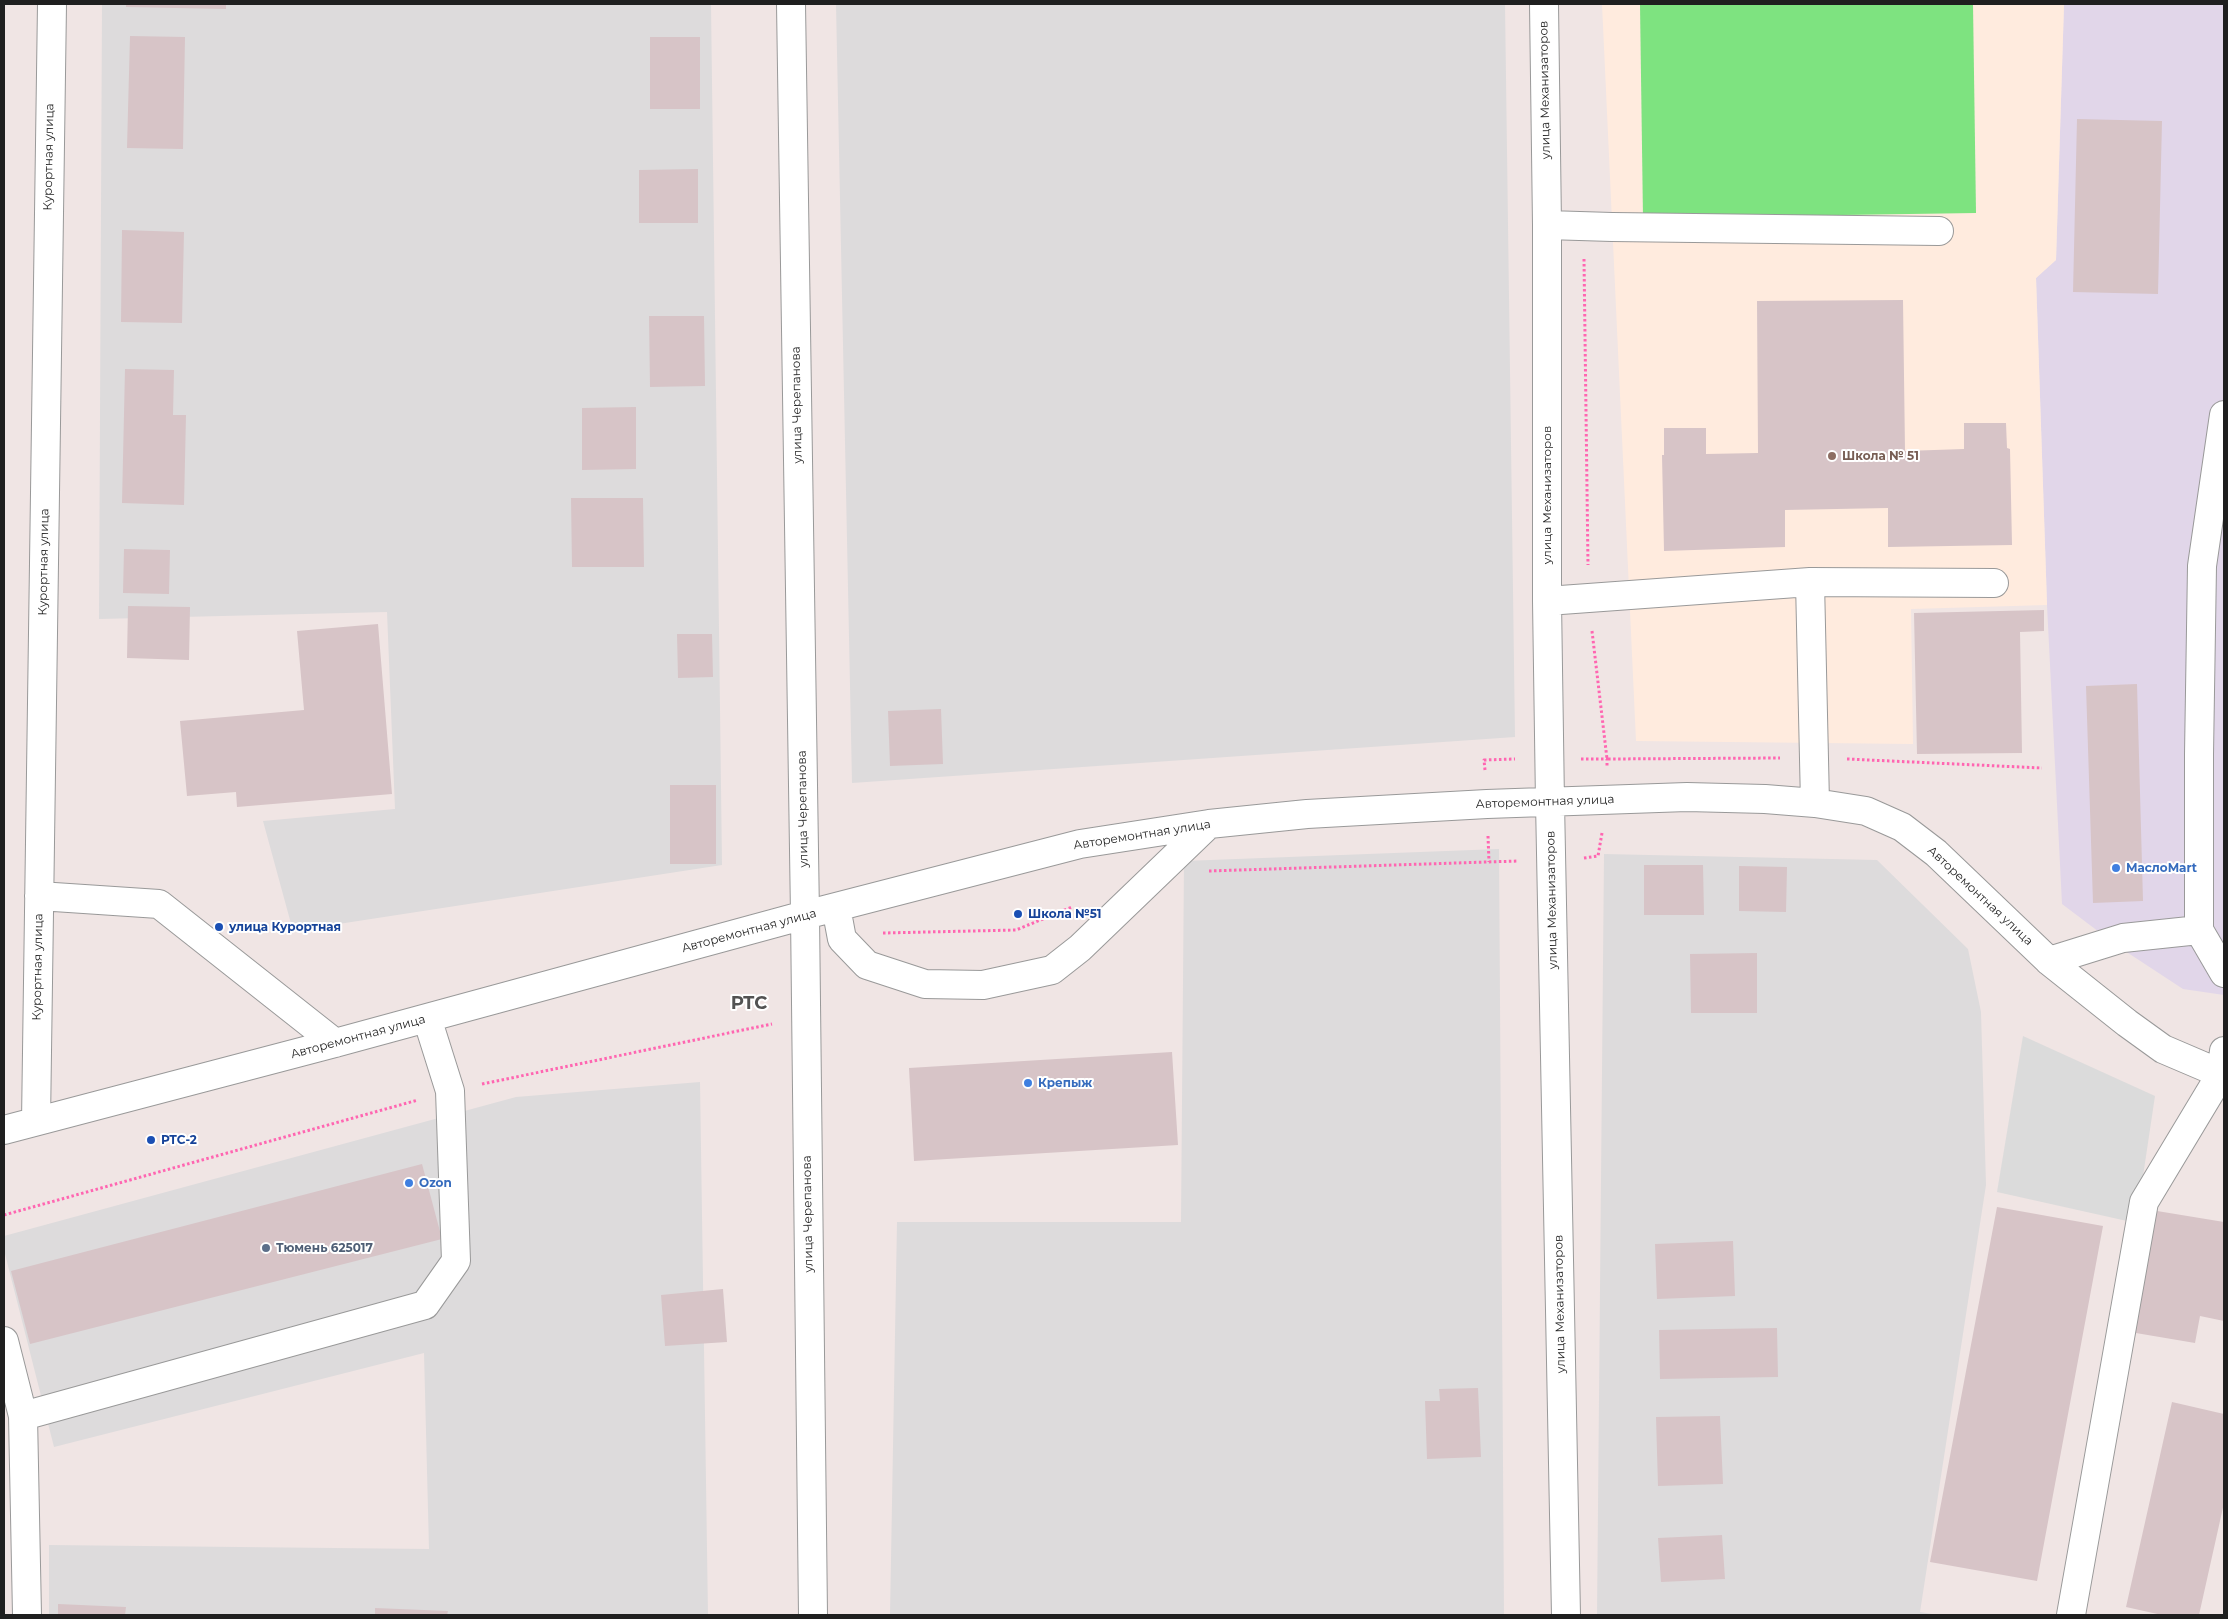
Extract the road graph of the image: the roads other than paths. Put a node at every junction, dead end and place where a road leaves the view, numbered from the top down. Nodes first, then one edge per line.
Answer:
1 (52, 4) edge
2 (791, 4) edge
3 (1544, 4) edge
4 (1548, 225) junction
5 (1939, 231) dead end
6 (2224, 415) edge
7 (1810, 582) junction
8 (1994, 583) dead end
9 (1547, 601) junction
10 (1550, 802) junction
11 (1815, 803) junction
12 (1209, 824) junction
13 (39, 896) junction
14 (836, 907) junction
15 (805, 915) junction
16 (2199, 930) junction
17 (2049, 961) junction
18 (2224, 973) edge
19 (427, 1018) junction
20 (335, 1043) junction
21 (2223, 1067) edge
22 (36, 1121) junction
23 (4, 1130) edge
24 (4, 1342) edge
25 (23, 1416) junction
26 (27, 1615) edge
27 (813, 1615) edge
28 (1566, 1615) edge
29 (2071, 1615) edge

1 - 13 street, Курортная улица
2 - 15 street, улица Черепанова
3 - 4 street, улица Механизаторов
4 - 5 street
4 - 9 street, улица Механизаторов
6 - 16 street
7 - 8 street
7 - 9 street
7 - 11 street
9 - 10 street, улица Механизаторов
10 - 11 street, Авторемонтная улица
10 - 12 street, Авторемонтная улица
10 - 28 street, улица Механизаторов
11 - 17 street, Авторемонтная улица
12 - 14 street, Авторемонтная улица
12 - 14 street
13 - 20 street
13 - 22 street, Курортная улица
14 - 15 street, Авторемонтная улица
15 - 19 street, Авторемонтная улица
15 - 27 street, улица Черепанова
16 - 17 street
16 - 18 street
17 - 21 street, Авторемонтная улица
19 - 20 street, Авторемонтная улица
19 - 25 street
20 - 22 street, Авторемонтная улица
21 - 29 street
22 - 23 street, Авторемонтная улица
24 - 25 street
25 - 26 street

